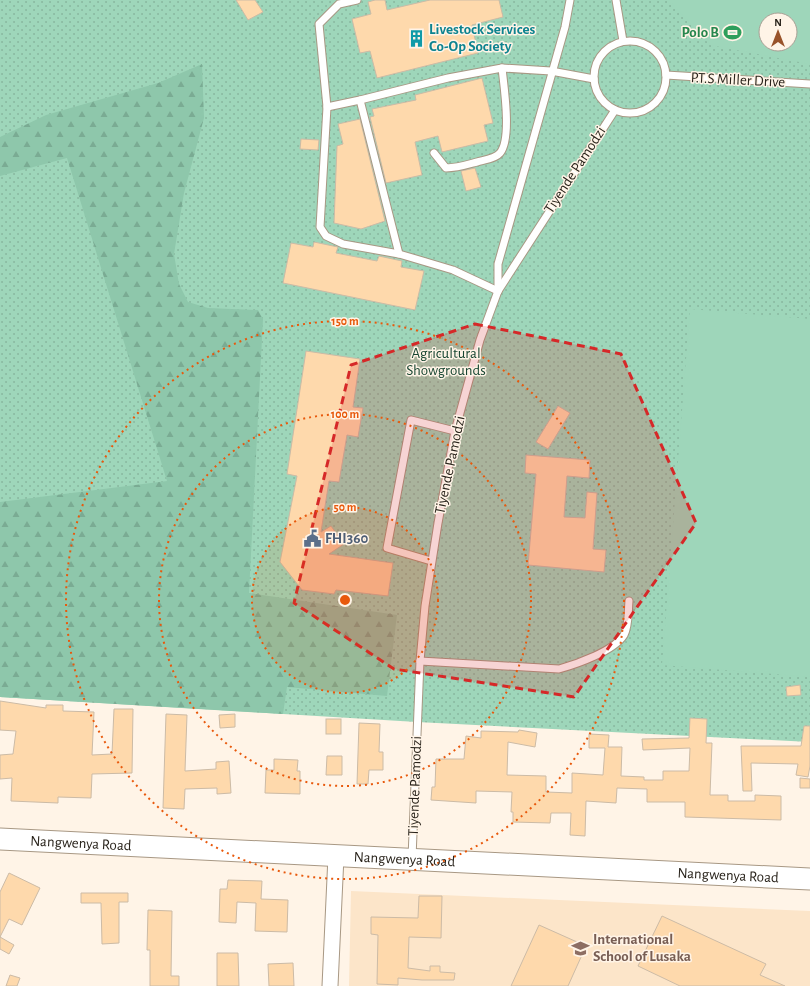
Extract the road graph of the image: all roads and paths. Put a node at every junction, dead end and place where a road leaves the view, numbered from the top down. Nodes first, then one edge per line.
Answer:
1 (356, 0) edge
2 (570, 0) edge
3 (616, 0) edge
4 (623, 41) junction
5 (502, 68) junction
6 (551, 71) junction
7 (666, 75) junction
8 (594, 79) junction
9 (810, 84) edge
10 (360, 100) junction
11 (327, 107) junction
12 (614, 110) junction
13 (434, 153) dead end
14 (399, 254) junction
15 (498, 291) junction
16 (455, 431) junction
17 (431, 561) junction
18 (629, 601) dead end
19 (420, 660) junction
20 (0, 839) edge
21 (336, 856) junction
22 (412, 858) junction
23 (810, 879) edge
24 (330, 986) edge

1 - 11 lane
2 - 6 lane
3 - 4 lane
4 - 7 lane
4 - 8 lane
5 - 6 lane
5 - 10 lane
5 - 13 lane
6 - 8 lane
6 - 15 lane
7 - 9 lane, P.T.S Miller Drive
7 - 12 lane
8 - 12 lane
10 - 11 lane
10 - 14 lane
11 - 14 lane
12 - 15 lane, Tiyende Pamodzi
14 - 15 lane
15 - 16 lane, Tiyende Pamodzi
16 - 17 lane, Tiyende Pamodzi
16 - 17 lane
17 - 19 lane, Tiyende Pamodzi
18 - 19 lane
19 - 22 lane, Tiyende Pamodzi
20 - 21 main road, Nangwenya Road
21 - 22 main road, Nangwenya Road
21 - 24 street
22 - 23 main road, Nangwenya Road

